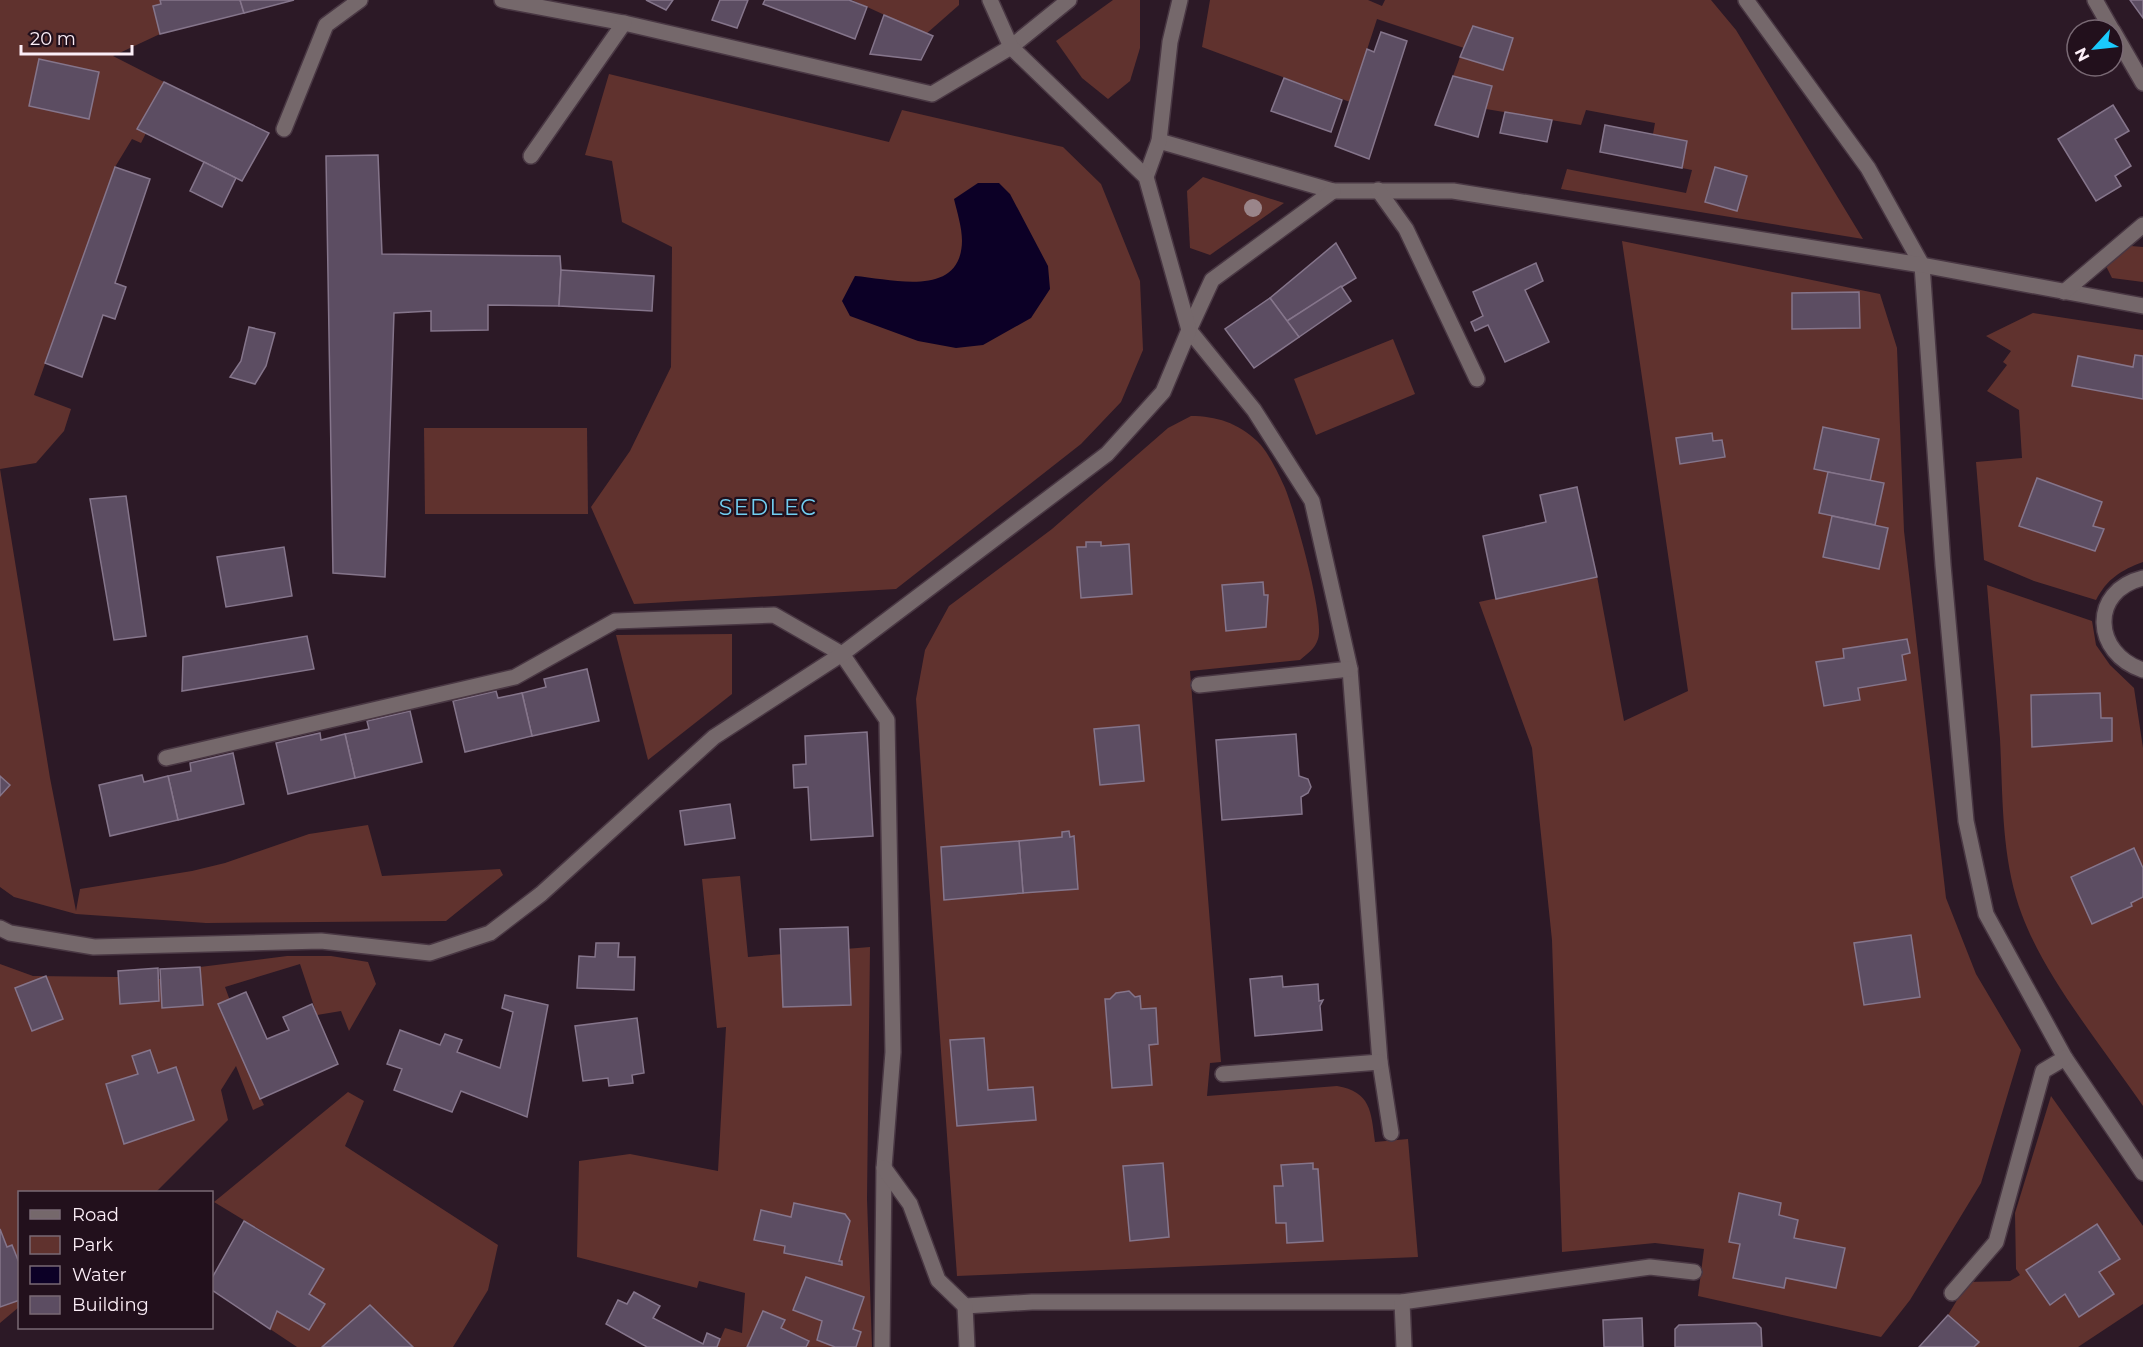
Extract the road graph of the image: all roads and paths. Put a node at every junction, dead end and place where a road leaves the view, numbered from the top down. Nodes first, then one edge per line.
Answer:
1 (360, 0) edge
2 (502, 0) edge
3 (990, 0) edge
4 (1069, 0) edge
5 (1179, 0) edge
6 (1746, 0) edge
7 (2095, 0) edge
8 (2105, 18) edge
9 (624, 23) junction
10 (1011, 46) junction
11 (2125, 52) edge
12 (2143, 83) edge
13 (284, 129) dead end
14 (1159, 141) junction
15 (531, 156) dead end
16 (1146, 177) junction
17 (1378, 190) junction
18 (1333, 191) junction
19 (2143, 225) edge
20 (1922, 265) junction
21 (2064, 292) junction
22 (2143, 306) edge
23 (1189, 330) junction
24 (1477, 378) dead end
25 (2143, 578) edge
26 (842, 654) junction
27 (1350, 669) junction
28 (2143, 670) edge
29 (1199, 685) dead end
30 (166, 758) dead end
31 (0, 928) edge
32 (2066, 1058) junction
33 (1380, 1062) junction
34 (1223, 1074) dead end
35 (1391, 1133) dead end
36 (884, 1168) junction
37 (2143, 1173) edge
38 (1694, 1272) dead end
39 (1952, 1293) dead end
40 (1402, 1302) junction
41 (965, 1306) junction
42 (882, 1347) edge
43 (967, 1347) edge
44 (1404, 1347) edge

1 - 13 street
2 - 9 street
3 - 10 street
4 - 10 street
5 - 14 street
6 - 20 street
7 - 8 street
9 - 10 street
9 - 15 street
10 - 16 street
11 - 12 street
14 - 16 street
14 - 18 street
16 - 23 street
17 - 18 street
17 - 20 street
17 - 24 street
18 - 23 street
19 - 21 street
20 - 21 street
20 - 32 street
21 - 22 street
23 - 26 street
23 - 27 street
25 - 28 street
26 - 30 street
26 - 31 street
26 - 36 street
27 - 29 street
27 - 33 street
32 - 37 street
32 - 39 street
33 - 34 street
33 - 35 street
36 - 41 street
36 - 42 street
38 - 40 street
40 - 41 street
40 - 44 street
41 - 43 street

